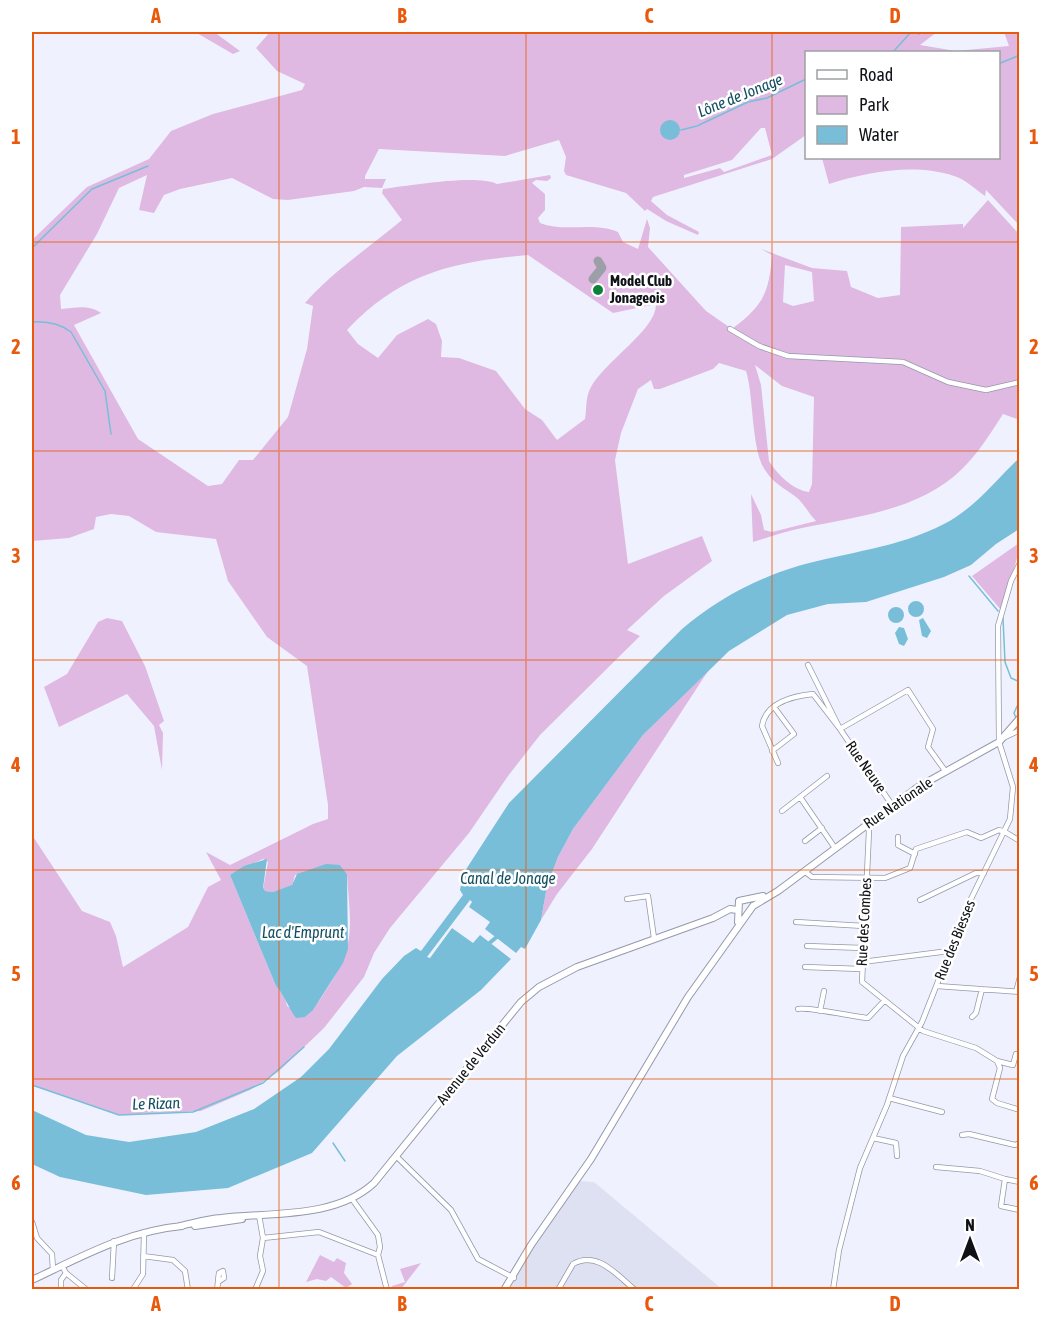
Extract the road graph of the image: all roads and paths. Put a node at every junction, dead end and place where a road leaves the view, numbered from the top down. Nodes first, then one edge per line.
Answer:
1 (729, 329) dead end
2 (1020, 382) edge
3 (1020, 563) edge
4 (808, 665) dead end
5 (774, 707) junction
6 (1020, 718) edge
7 (840, 729) junction
8 (1020, 730) edge
9 (1000, 740) junction
10 (772, 751) junction
11 (778, 763) dead end
12 (946, 772) junction
13 (827, 776) dead end
14 (800, 797) junction
15 (892, 805) junction
16 (782, 811) dead end
17 (866, 824) junction
18 (822, 828) junction
19 (1005, 832) junction
20 (898, 837) dead end
21 (805, 841) dead end
22 (1020, 841) edge
23 (835, 848) junction
24 (915, 854) junction
25 (802, 873) junction
26 (984, 873) junction
27 (867, 878) junction
28 (627, 899) dead end
29 (920, 900) dead end
30 (752, 903) junction
31 (740, 910) junction
32 (796, 922) dead end
33 (864, 926) junction
34 (654, 938) junction
35 (807, 946) dead end
36 (863, 948) junction
37 (949, 951) junction
38 (862, 962) junction
39 (804, 967) dead end
40 (861, 969) junction
41 (1020, 977) edge
42 (937, 986) junction
43 (982, 989) junction
44 (824, 991) dead end
45 (1018, 992) edge
46 (884, 1001) junction
47 (798, 1009) dead end
48 (820, 1011) junction
49 (972, 1017) dead end
50 (919, 1028) junction
51 (1016, 1054) dead end
52 (997, 1060) junction
53 (889, 1098) junction
54 (1020, 1110) edge
55 (942, 1112) dead end
56 (962, 1135) dead end
57 (873, 1138) junction
58 (1020, 1143) edge
59 (396, 1156) junction
60 (897, 1156) dead end
61 (936, 1167) dead end
62 (1005, 1179) junction
63 (1020, 1182) edge
64 (352, 1199) junction
65 (1020, 1210) edge
66 (256, 1216) junction
67 (32, 1222) edge
68 (144, 1232) junction
69 (263, 1238) junction
70 (34, 1239) edge
71 (114, 1241) junction
72 (378, 1255) junction
73 (143, 1256) junction
74 (62, 1266) junction
75 (53, 1270) junction
76 (66, 1273) junction
77 (112, 1278) dead end
78 (512, 1278) junction
79 (32, 1280) edge
80 (218, 1282) dead end
81 (384, 1282) junction
82 (134, 1288) dead end
83 (61, 1290) edge
84 (87, 1290) edge
85 (188, 1290) edge
86 (217, 1290) edge
87 (255, 1290) edge
88 (382, 1290) edge
89 (387, 1290) edge
90 (504, 1290) edge
91 (558, 1290) edge
92 (635, 1290) edge
93 (832, 1290) edge

1 - 2 street
3 - 9 street, Rue des Biesses
4 - 7 street, Rue Neuve
5 - 7 street, Rue Neuve
5 - 10 street
5 - 10 street
6 - 9 main road, Rue Nationale
7 - 12 street
7 - 15 street, Rue Neuve
8 - 9 street, Rue Nationale
9 - 12 main road, Rue Nationale
9 - 19 street, Rue des Biesses
10 - 11 street
12 - 15 main road, Rue Nationale
13 - 14 street
14 - 16 street
14 - 18 street
15 - 17 main road, Rue Nationale
17 - 23 main road, Rue Nationale
17 - 27 street, Rue des Combes
18 - 21 street
18 - 23 street
19 - 22 street
19 - 24 street
19 - 26 street, Rue des Biesses
20 - 24 street
23 - 25 main road, Rue Nationale
24 - 27 street
25 - 27 street
25 - 30 main road, Rue Nationale
26 - 29 street
26 - 37 street, Rue des Biesses
27 - 33 street, Rue des Combes
28 - 34 street
30 - 31 main road
30 - 31 main road, Avenue de Verdun
31 - 34 main road, Avenue de Verdun
31 - 78 main road
32 - 33 street
33 - 36 street, Rue des Combes
34 - 59 main road, Avenue de Verdun
35 - 36 street
36 - 38 street, Rue des Combes
37 - 38 street
37 - 42 street, Rue des Biesses
38 - 40 street, Rue des Combes
39 - 40 street
40 - 46 street, Rue des Combes
41 - 45 street
42 - 43 street
42 - 50 street, Rue des Biesses
43 - 45 street
43 - 49 street
44 - 48 street
46 - 48 street
46 - 50 street, Rue des Combes
47 - 48 street
50 - 52 street, Rue des Combes
50 - 53 street, Rue des Biesses
51 - 52 street
52 - 54 street
53 - 55 street
53 - 57 street, Rue des Biesses
56 - 58 street
57 - 60 street
57 - 93 street, Rue des Biesses
59 - 64 main road, Avenue de Verdun
59 - 78 street
61 - 62 street
62 - 63 street
62 - 65 street
64 - 66 main road, Avenue de Verdun
64 - 72 street
66 - 68 main road, Avenue de Verdun
66 - 69 street
67 - 70 street
68 - 71 main road, Avenue de Verdun
68 - 73 street
69 - 72 street
69 - 87 street
70 - 75 street
71 - 74 main road, Avenue de Verdun
71 - 77 street
72 - 81 street
73 - 82 street
73 - 85 street
74 - 75 main road, Avenue de Verdun
74 - 76 street
75 - 79 main road, Avenue de Verdun
76 - 83 street
76 - 84 street
78 - 90 main road
80 - 86 street
81 - 88 street
81 - 89 street
91 - 92 street

